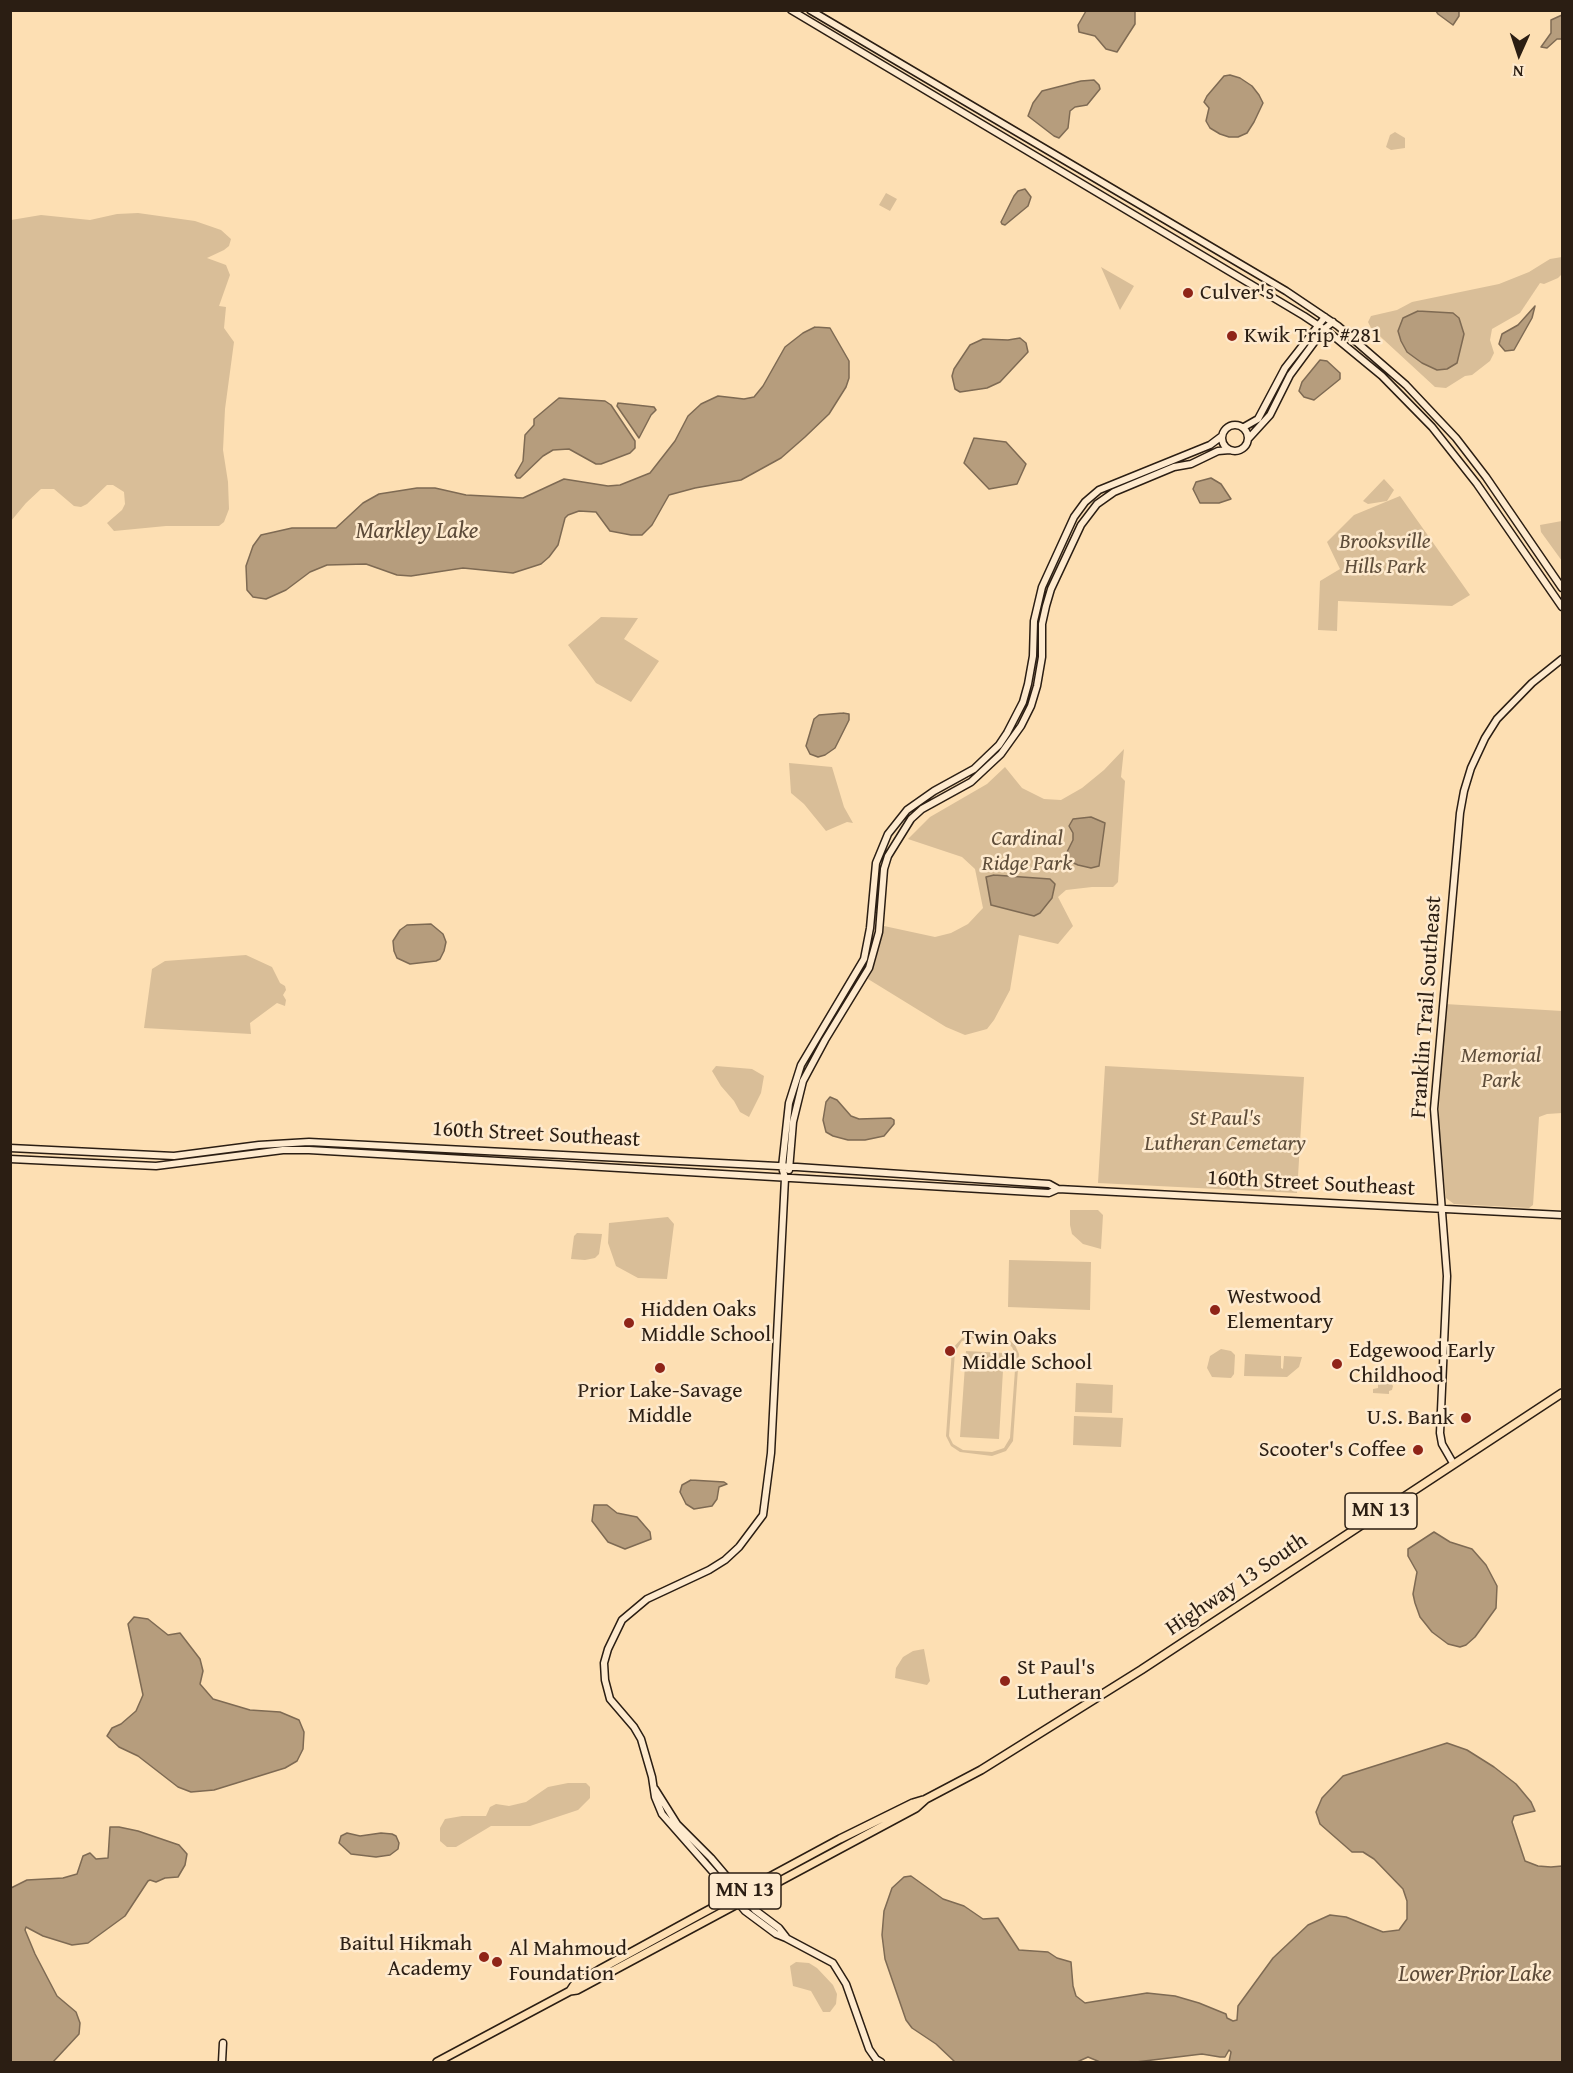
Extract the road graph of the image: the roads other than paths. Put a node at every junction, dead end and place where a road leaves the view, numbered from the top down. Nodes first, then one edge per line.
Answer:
1 (791, 10) edge
2 (810, 10) edge
3 (1325, 317) junction
4 (1333, 322) junction
5 (1318, 324) junction
6 (1324, 329) junction
7 (1244, 427) junction
8 (1222, 436) junction
9 (1249, 438) junction
10 (1230, 450) junction
11 (1563, 588) edge
12 (1563, 607) edge
13 (1563, 658) edge
14 (10, 1148) edge
15 (10, 1159) edge
16 (782, 1167) junction
17 (790, 1167) junction
18 (785, 1178) junction
19 (1058, 1189) junction
20 (1442, 1209) junction
21 (1563, 1215) edge
22 (1563, 1393) edge
23 (1453, 1463) junction
24 (654, 1788) junction
25 (744, 1896) junction
26 (735, 1900) junction
27 (786, 1938) junction
28 (223, 2043) dead end
29 (222, 2062) edge
30 (437, 2062) edge
31 (881, 2062) edge

1 - 5 street
2 - 3 street
3 - 4 street
3 - 5 street
4 - 6 street
4 - 11 street
5 - 6 street
5 - 7 street
6 - 9 street
6 - 12 street
7 - 8 street
7 - 9 street
8 - 10 street
8 - 16 street
9 - 10 street
10 - 17 street
13 - 20 street, Franklin Trail Southeast
14 - 16 street, 160th Street Southeast
15 - 18 street, 160th Street Southeast
16 - 17 street, 160th Street Southeast
16 - 18 street
17 - 18 street
17 - 19 street, 160th Street Southeast
18 - 19 street, 160th Street Southeast
18 - 24 street
19 - 20 street, 160th Street Southeast
20 - 21 street, 160th Street Southeast
20 - 23 street, Franklin Trail Southeast
22 - 23 main road, Highway 13 South / MN 13
23 - 25 main road, Highway 13 South / MN 13
24 - 25 street
24 - 26 street
25 - 26 main road, Highway 13 South / MN 13
25 - 27 street
26 - 27 street
26 - 30 main road, Highway 13 South / MN 13
27 - 31 street
28 - 29 street

